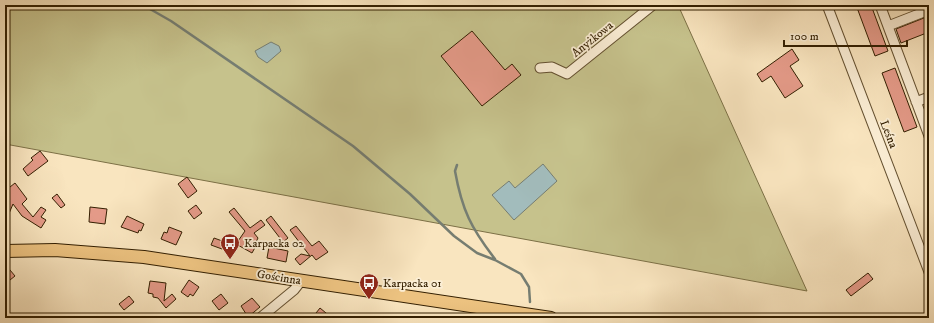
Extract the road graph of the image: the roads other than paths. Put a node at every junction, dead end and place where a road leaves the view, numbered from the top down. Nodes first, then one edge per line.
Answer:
1 (653, 5) edge
2 (827, 5) edge
3 (880, 5) edge
4 (929, 10) edge
5 (888, 26) junction
6 (540, 68) dead end
7 (929, 97) edge
8 (916, 102) junction
9 (929, 136) edge
10 (5, 251) edge
11 (928, 266) edge
12 (301, 281) junction
13 (546, 317) edge
14 (260, 318) edge

1 - 6 street, Anyżkowa
2 - 11 street, Leśna
3 - 5 street
4 - 5 street
5 - 8 street
7 - 8 street
8 - 9 street
10 - 12 main road, Gościnna
12 - 13 main road, Gościnna
12 - 14 street

